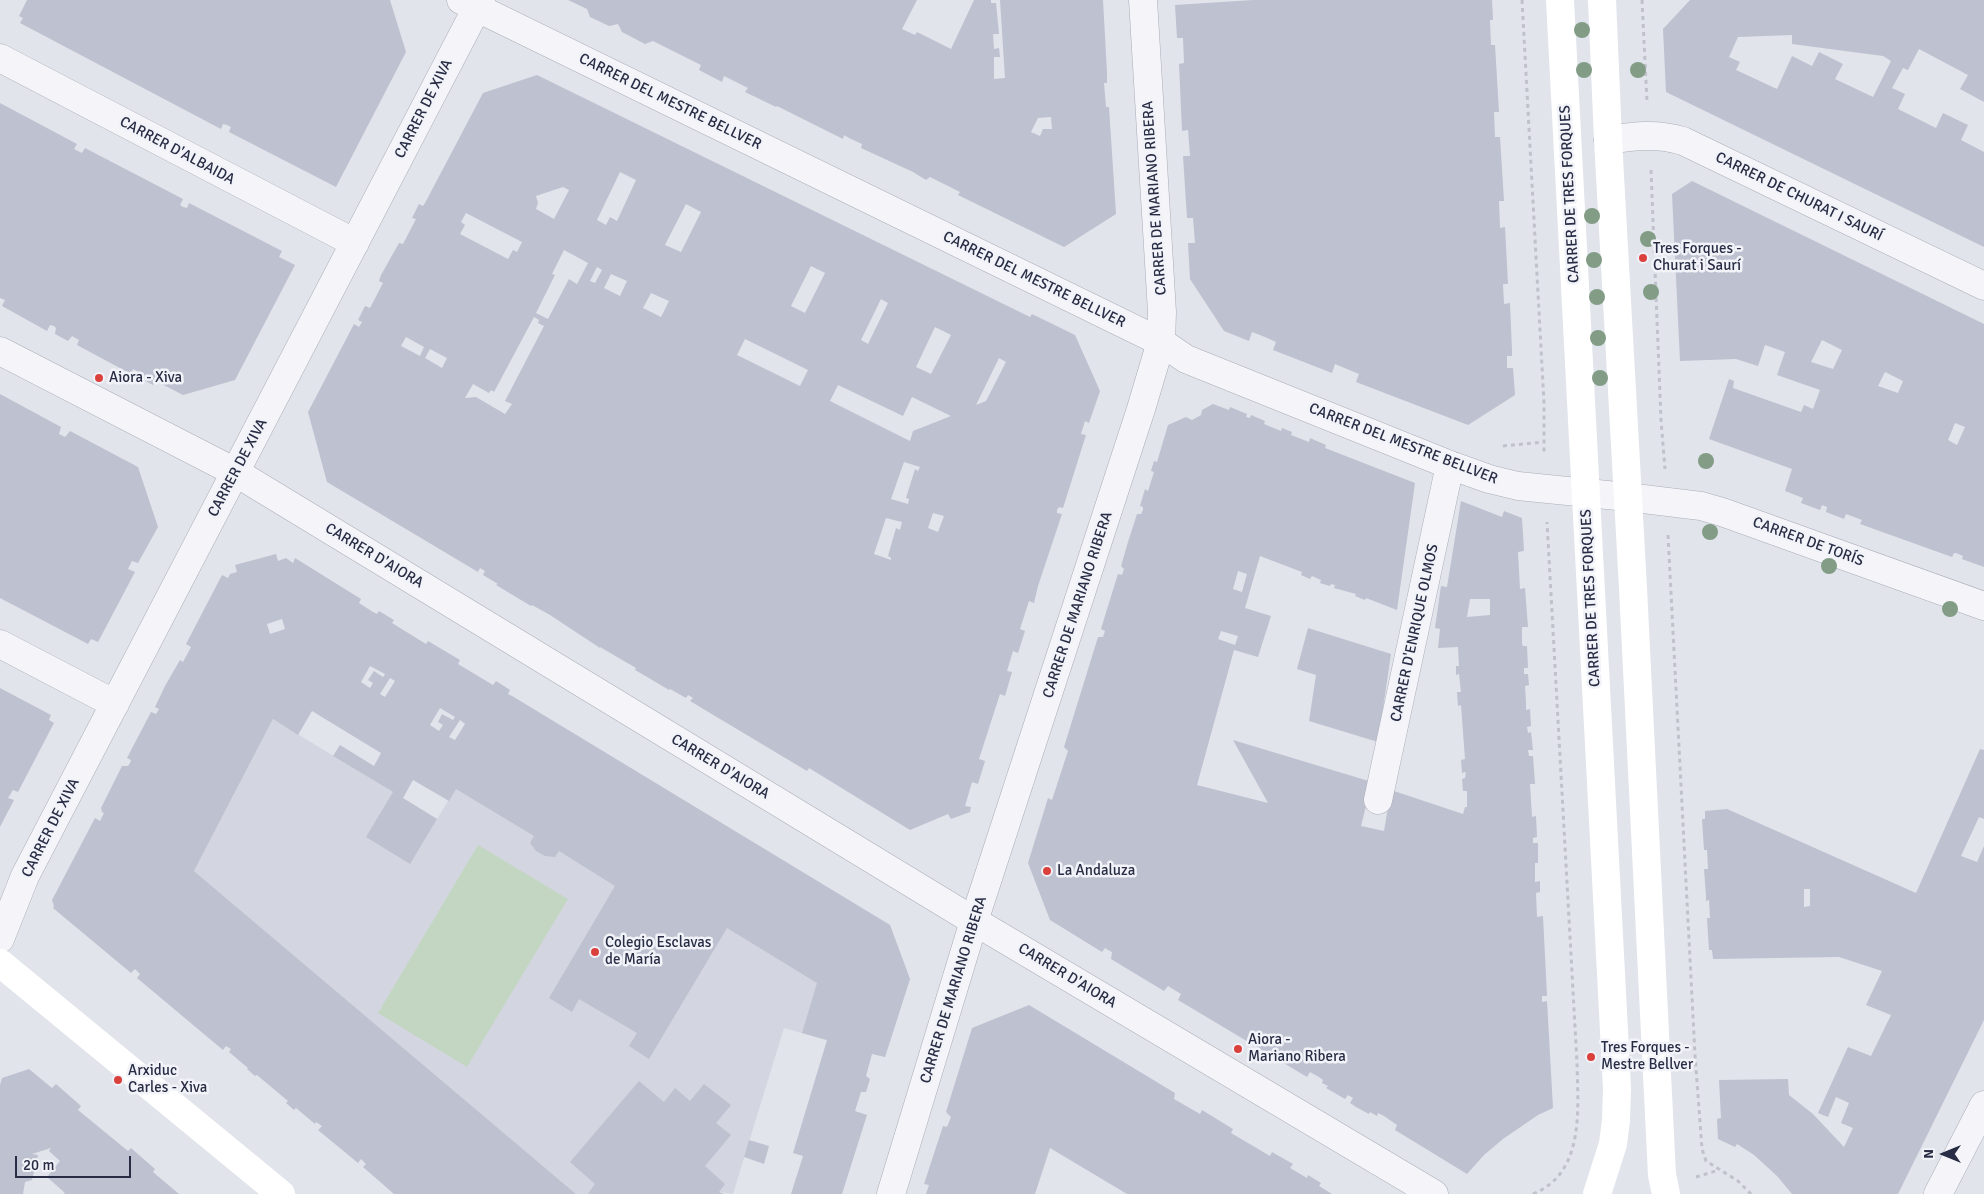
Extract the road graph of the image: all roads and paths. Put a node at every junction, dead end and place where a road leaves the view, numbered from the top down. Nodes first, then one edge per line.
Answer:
1 (1143, 0) edge
2 (1522, 0) edge
3 (1560, 0) edge
4 (1602, 0) edge
5 (1642, 0) edge
6 (473, 3) edge
7 (0, 58) edge
8 (1646, 93) dead end
9 (1608, 140) junction
10 (1568, 144) junction
11 (1652, 181) dead end
12 (355, 243) junction
13 (1984, 286) edge
14 (1161, 342) junction
15 (0, 351) edge
16 (1544, 459) dead end
17 (1450, 465) junction
18 (1665, 470) dead end
19 (236, 472) junction
20 (1585, 494) junction
21 (1627, 497) junction
22 (1547, 516) dead end
23 (1668, 534) dead end
24 (1984, 606) edge
25 (0, 644) edge
26 (115, 704) junction
27 (1378, 800) dead end
28 (974, 921) junction
29 (0, 939) edge
30 (0, 963) edge
31 (1984, 1105) edge
32 (1974, 1149) edge
33 (281, 1194) edge
34 (891, 1194) edge
35 (1434, 1194) edge
36 (1533, 1194) edge
37 (1597, 1194) edge
38 (1666, 1194) edge
39 (1751, 1194) edge
40 (1938, 1194) edge

1 - 14 street, CARRER DE MARIANO RIBERA
2 - 16 path
3 - 10 main road, CARRER DE TRES FORQUES
4 - 9 main road
5 - 8 path
6 - 12 street, CARRER DE XIVA
6 - 14 street, CARRER DEL MESTRE BELLVER
7 - 12 street, CARRER D'ALBAIDA
9 - 10 main road
9 - 13 street, CARRER DE CHURAT I SAURÍ
9 - 21 main road
10 - 20 main road, CARRER DE TRES FORQUES
11 - 18 path
12 - 19 street, CARRER DE XIVA
14 - 17 street, CARRER DEL MESTRE BELLVER
14 - 28 street, CARRER DE MARIANO RIBERA
15 - 19 street, CARRER D'AIORA
17 - 20 street, CARRER DEL MESTRE BELLVER
17 - 27 street, CARRER D'ENRIQUE OLMOS
19 - 26 street, CARRER DE XIVA
19 - 28 street, CARRER D'AIORA
20 - 21 street, CARRER DEL MESTRE BELLVER
20 - 37 main road, CARRER DE TRES FORQUES
21 - 24 street, CARRER DE TORÍS
21 - 38 main road
22 - 36 path
23 - 39 path
25 - 26 street
26 - 29 street, CARRER DE XIVA
28 - 34 street, CARRER DE MARIANO RIBERA
28 - 35 street, CARRER D'AIORA
30 - 33 main road
31 - 32 street
32 - 40 street

